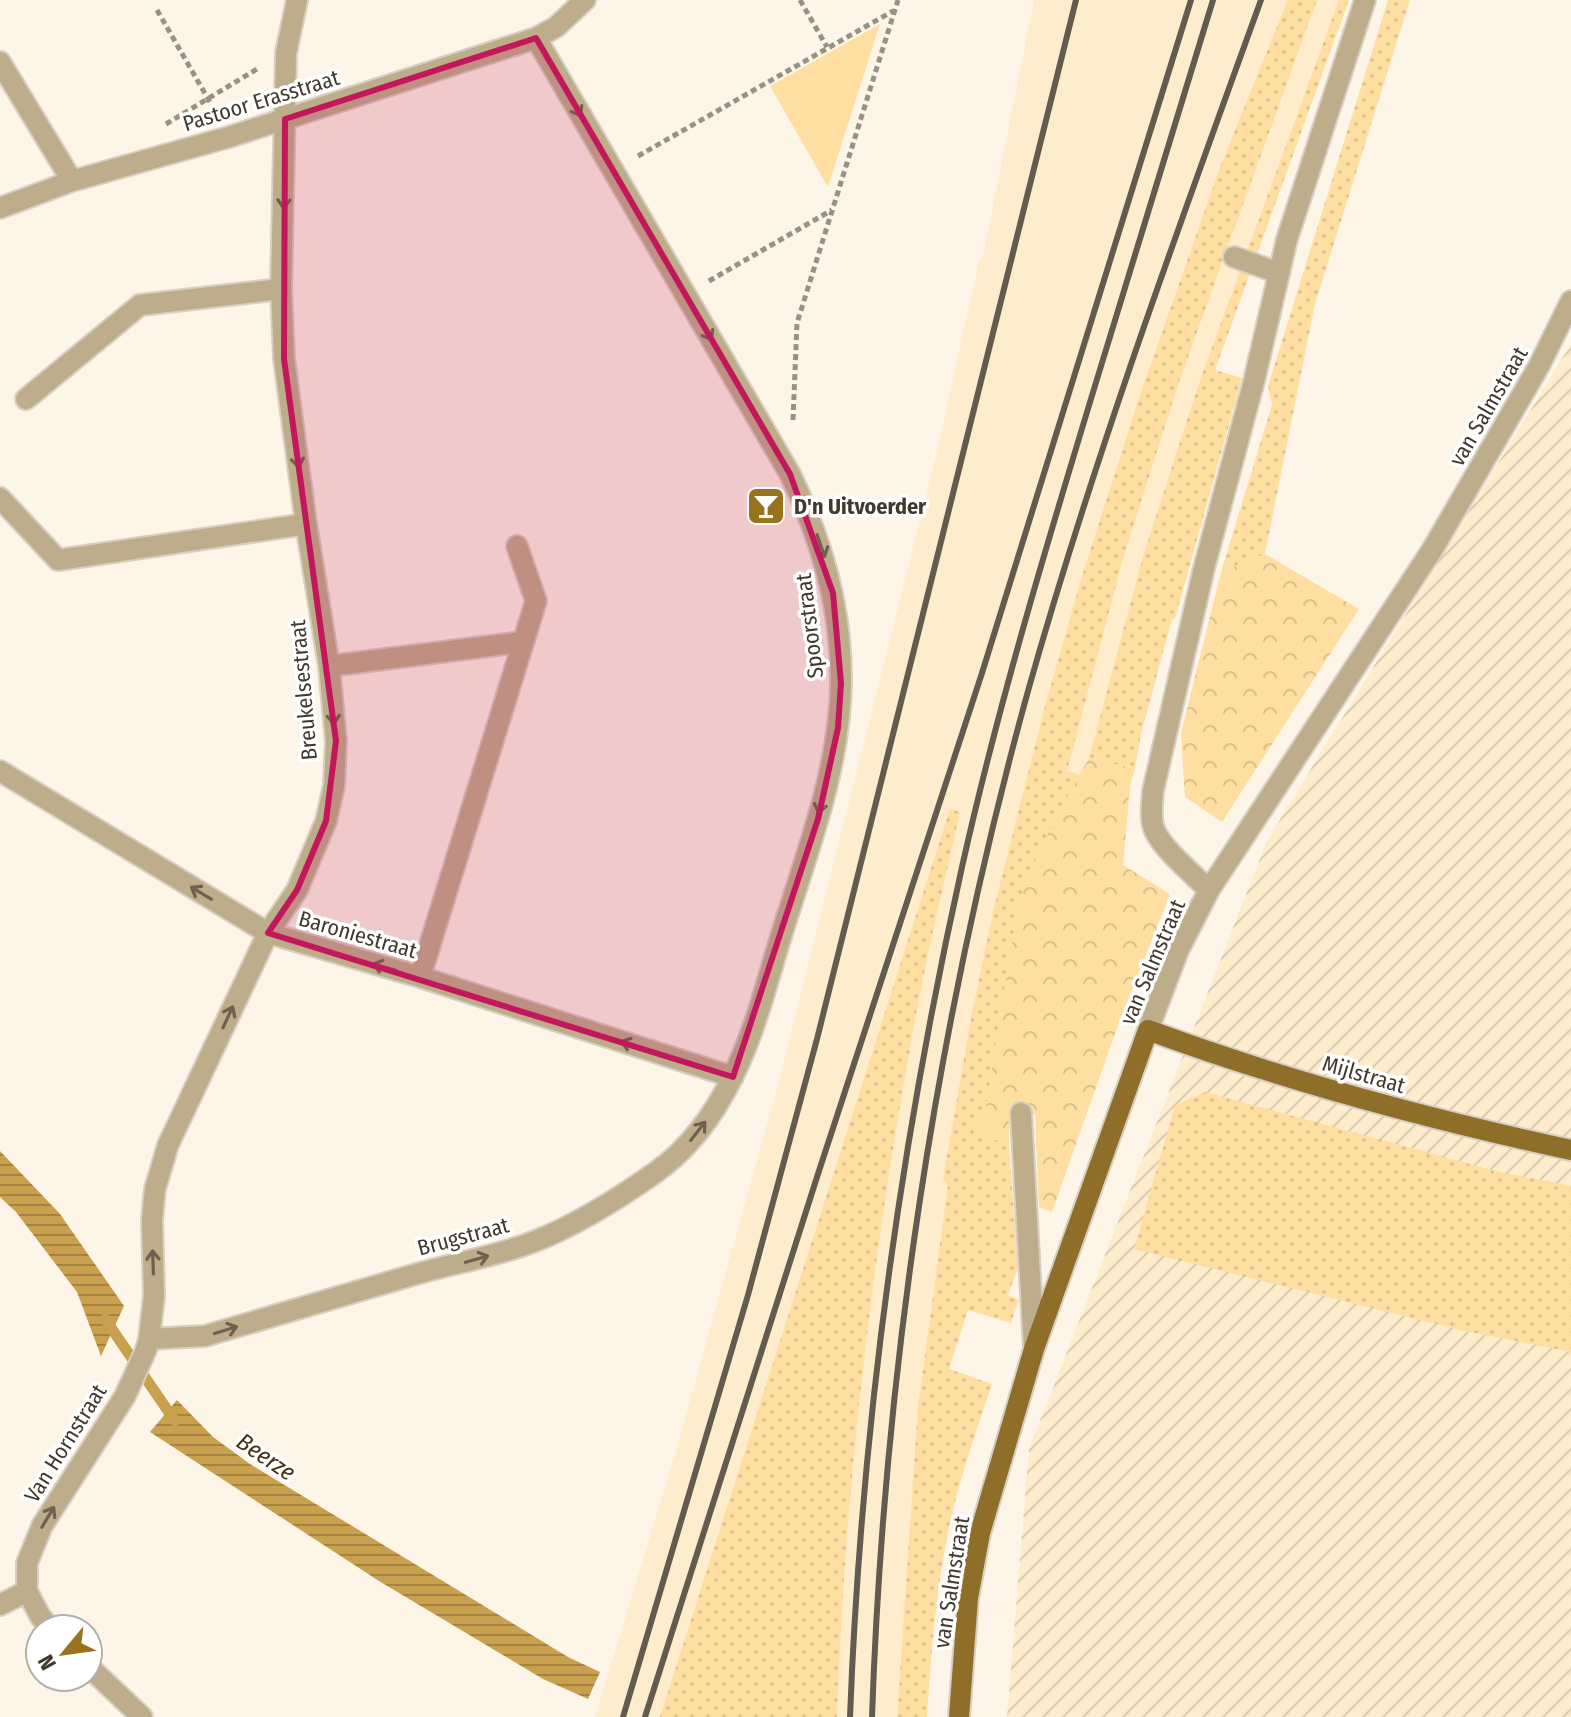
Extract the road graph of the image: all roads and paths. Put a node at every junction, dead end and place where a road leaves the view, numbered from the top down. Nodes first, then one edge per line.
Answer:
1 (297, 0) edge
2 (585, 0) edge
3 (800, 0) edge
4 (898, 0) edge
5 (1365, 0) edge
6 (157, 10) dead end
7 (894, 11) junction
8 (536, 38) junction
9 (827, 47) junction
10 (286, 53) junction
11 (0, 62) edge
12 (208, 98) junction
13 (285, 119) junction
14 (153, 131) dead end
15 (229, 137) junction
16 (613, 171) junction
17 (72, 181) junction
18 (0, 208) edge
19 (832, 209) junction
20 (1234, 257) dead end
21 (1279, 273) junction
22 (281, 289) junction
23 (686, 295) junction
24 (1571, 301) edge
25 (26, 399) dead end
26 (790, 474) junction
27 (0, 498) edge
28 (306, 524) junction
29 (517, 546) dead end
30 (522, 642) junction
31 (329, 666) junction
32 (0, 771) edge
33 (1209, 890) junction
34 (268, 933) junction
35 (420, 977) junction
36 (1148, 1030) junction
37 (733, 1077) junction
38 (1021, 1113) dead end
39 (1571, 1150) edge
40 (148, 1345) junction
41 (1034, 1349) junction
42 (27, 1591) junction
43 (0, 1605) edge
44 (38, 1613) edge
45 (104, 1681) edge
46 (142, 1717) edge
47 (959, 1717) edge

1 - 10 street, Breukelsestraat
2 - 8 street, Pastoor Erasstraat
3 - 9 path
4 - 7 path
5 - 21 street
6 - 12 path
7 - 9 path
7 - 19 path
8 - 13 street, Pastoor Erasstraat
8 -> 16 street, Spoorstraat
9 - 16 path
10 - 12 path
10 - 13 street, Breukelsestraat
11 - 17 street
12 - 14 path
12 - 15 path
13 - 15 street, Pastoor Erasstraat
13 -> 22 street, Breukelsestraat
15 - 17 street, Pastoor Erasstraat
16 - 23 street, Spoorstraat
17 - 18 street, Pastoor Erasstraat
19 - 23 path
19 - 26 path
20 - 21 street
21 - 33 street
22 - 25 street
22 -> 28 street, Breukelsestraat
23 -> 26 street, Spoorstraat
24 - 33 street, van Salmstraat
26 -> 37 street, Spoorstraat
27 - 28 street
28 - 31 street, Breukelsestraat
29 - 30 street
30 - 31 street
30 - 35 street
31 -> 34 street, Breukelsestraat
34 -> 32 street, Baroniestraat
33 - 36 street, van Salmstraat
35 -> 34 street, Baroniestraat
40 -> 34 street, Breukelsestraat
37 -> 35 street, Baroniestraat
36 - 39 main road, Mijlstraat
36 - 41 main road, van Salmstraat
40 -> 37 street, Brugstraat
38 - 41 street
42 -> 40 street, Van Hornstraat
41 - 47 main road, van Salmstraat
42 - 43 street
42 - 44 street
45 - 46 street

